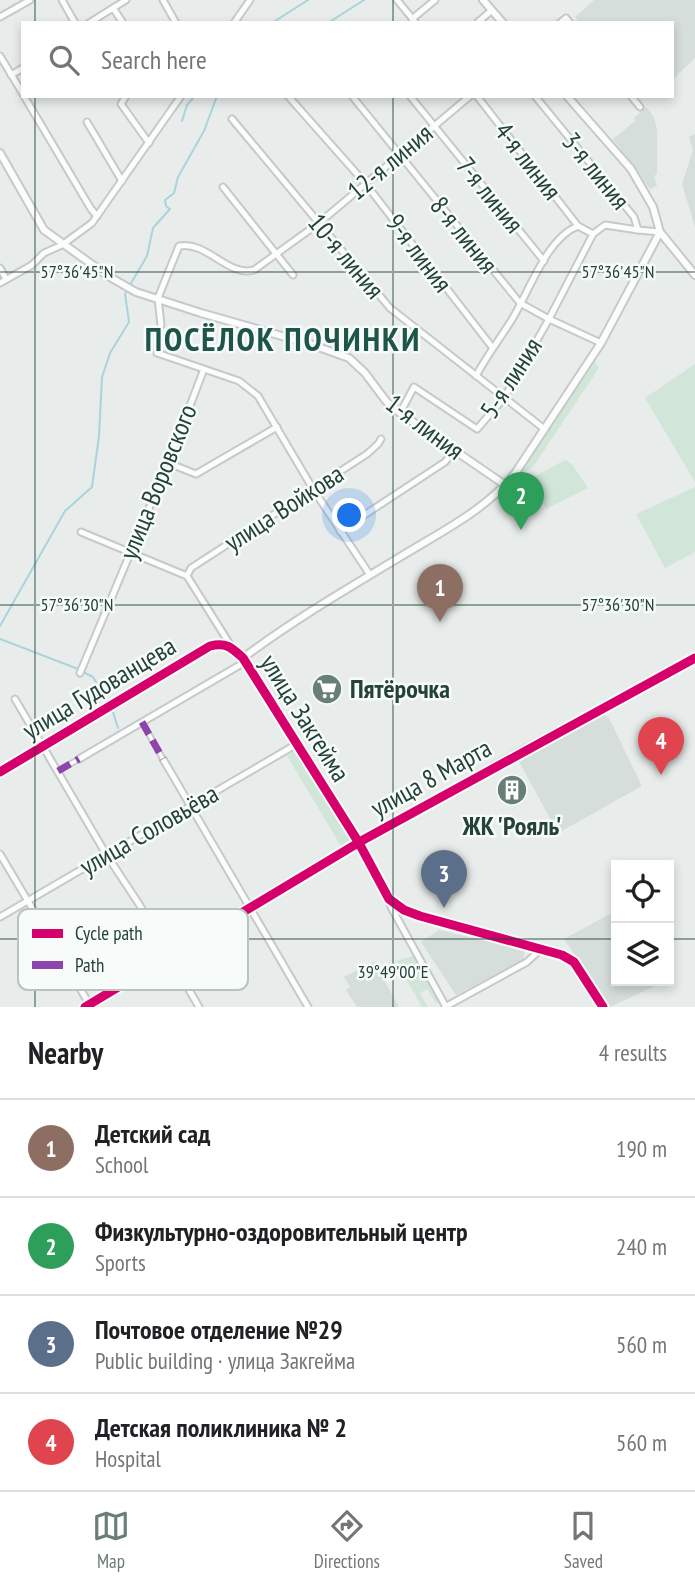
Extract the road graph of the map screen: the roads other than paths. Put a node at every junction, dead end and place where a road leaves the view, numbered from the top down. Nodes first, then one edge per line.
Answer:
1 (30, 0) edge
2 (62, 0) edge
3 (126, 0) edge
4 (163, 0) edge
5 (250, 0) edge
6 (397, 0) edge
7 (435, 0) edge
8 (483, 0) edge
9 (113, 8) junction
10 (492, 10) junction
11 (0, 17) edge
12 (74, 21) edge
13 (92, 21) edge
14 (121, 21) edge
15 (175, 21) edge
16 (235, 21) edge
17 (414, 21) edge
18 (479, 21) edge
19 (501, 21) edge
20 (0, 56) edge
21 (21, 69) edge
22 (11, 75) junction
23 (21, 92) edge
24 (25, 98) edge
25 (126, 98) edge
26 (180, 98) edge
27 (290, 98) edge
28 (354, 98) edge
29 (412, 98) edge
30 (468, 98) edge
31 (479, 98) edge
32 (537, 98) edge
33 (569, 98) edge
34 (633, 98) edge
35 (640, 107) dead end
36 (232, 119) dead end
37 (87, 122) dead end
38 (434, 125) junction
39 (149, 143) junction
40 (0, 153) edge
41 (399, 154) junction
42 (8, 167) junction
43 (0, 171) edge
44 (122, 181) junction
45 (365, 183) junction
46 (223, 187) dead end
47 (97, 216) junction
48 (319, 223) junction
49 (578, 226) junction
50 (638, 230) junction
51 (660, 232) junction
52 (593, 234) junction
53 (62, 245) junction
54 (278, 254) junction
55 (544, 261) junction
56 (0, 268) edge
57 (293, 275) dead end
58 (695, 275) edge
59 (3, 281) edge
60 (158, 298) junction
61 (520, 303) junction
62 (549, 320) junction
63 (161, 325) dead end
64 (601, 343) junction
65 (492, 347) junction
66 (157, 354) dead end
67 (204, 369) junction
68 (476, 376) junction
69 (504, 398) junction
70 (400, 413) junction
71 (277, 427) junction
72 (543, 428) junction
73 (381, 439) dead end
74 (455, 450) junction
75 (168, 463) junction
76 (505, 485) junction
77 (313, 489) junction
78 (340, 531) junction
79 (80, 532) dead end
80 (130, 552) junction
81 (370, 575) junction
82 (187, 576) junction
83 (221, 643) joint
84 (231, 646) junction
85 (695, 659) edge
86 (244, 660) junction
87 (80, 673) dead end
88 (15, 699) dead end
89 (142, 722) junction
90 (298, 744) junction
91 (43, 747) junction
92 (79, 759) joint
93 (163, 759) joint
94 (58, 771) junction
95 (0, 772) edge
96 (190, 806) junction
97 (359, 843) junction
98 (0, 854) edge
99 (106, 854) junction
100 (389, 898) junction
101 (28, 900) junction
102 (248, 908) junction
103 (33, 909) edge
104 (142, 909) edge
105 (0, 917) edge
106 (541, 949) junction
107 (79, 990) edge
108 (114, 990) edge
109 (188, 990) edge
110 (88, 1006) edge
111 (198, 1007) edge
112 (308, 1007) edge
113 (445, 1007) edge
114 (603, 1007) edge

1 - 11 street
2 - 12 street
3 - 9 street
4 - 15 street
5 - 16 street
6 - 17 street
7 - 17 street
8 - 10 street
9 - 13 street
9 - 14 street
10 - 18 street
10 - 19 street
20 - 22 street
21 - 22 street
22 - 23 street
24 - 47 street
25 - 39 street
26 - 39 street
27 - 45 street, 9-я линия
28 - 41 street, 8-я линия
29 - 38 street, 7-я линия
30 - 38 street, 12-я линия
31 - 49 street, 4-я линия
32 - 50 street, 3-я линия
33 - 51 street
34 - 35 street
36 - 48 street, 10-я линия
37 - 44 street
38 - 41 street, 12-я линия
38 - 55 street, 7-я линия
39 - 44 street
40 - 42 street, 1-я линия
41 - 45 street, 12-я линия
41 - 61 street, 8-я линия
42 - 43 street
42 - 53 street, 1-я линия
44 - 47 street
45 - 48 street, 12-я линия
45 - 65 street, 9-я линия
46 - 54 street
47 - 53 street
48 - 54 street, 12-я линия
48 - 68 street, 10-я линия
49 - 52 street
49 - 55 street
50 - 51 street, 3-я линия
50 - 52 street
51 - 58 street
51 - 64 street
52 - 62 street, 5-я линия
53 - 59 street
53 - 60 street, 1-я линия
54 - 57 street
54 - 60 street, 12-я линия
55 - 61 street
56 - 59 street
60 - 63 street
60 - 70 street, 1-я линия
61 - 62 street, 8-я линия
61 - 65 street
62 - 64 street, 8-я линия
62 - 69 street, 5-я линия
64 - 72 street
65 - 68 street
66 - 67 street
67 - 71 street
67 - 75 street, улица Воровского
68 - 69 street, 10-я линия
69 - 70 street, 5-я линия
69 - 72 street, 10-я линия
70 - 74 street, 1-я линия
71 - 75 street
71 - 77 street
72 - 76 street
73 - 77 street, улица Войкова
74 - 76 street, 1-я линия
74 - 78 street
75 - 80 street, улица Воровского
76 - 81 street
77 - 78 street
77 - 82 street, улица Войкова
78 - 81 street
79 - 80 street
80 - 82 street
80 - 87 street, улица Воровского
81 - 86 street
82 - 84 street
83 - 84 street, улица Закгейма
83 - 91 street, улица Гудованцева
84 - 86 street, улица Закгейма
85 - 97 street, улица 8 Марта
86 - 89 street
86 - 90 street, улица Закгейма
88 - 91 street
89 - 92 street
89 - 93 street
90 - 96 street, улица Соловьёва
90 - 97 street, улица Закгейма
91 - 94 street
91 - 95 street, улица Гудованцева
92 - 94 street
93 - 96 street
94 - 99 street
96 - 99 street, улица Соловьёва
96 - 102 street
97 - 100 street, улица Закгейма
97 - 102 street, улица 8 Марта
98 - 101 street
99 - 101 street, улица Соловьёва
99 - 104 street
100 - 106 street
100 - 113 street, улица Закгейма
101 - 103 street
101 - 105 street, улица Соловьёва
102 - 112 street
106 - 113 street
106 - 114 street
107 - 110 street
108 - 110 street, улица 8 Марта
109 - 111 street

